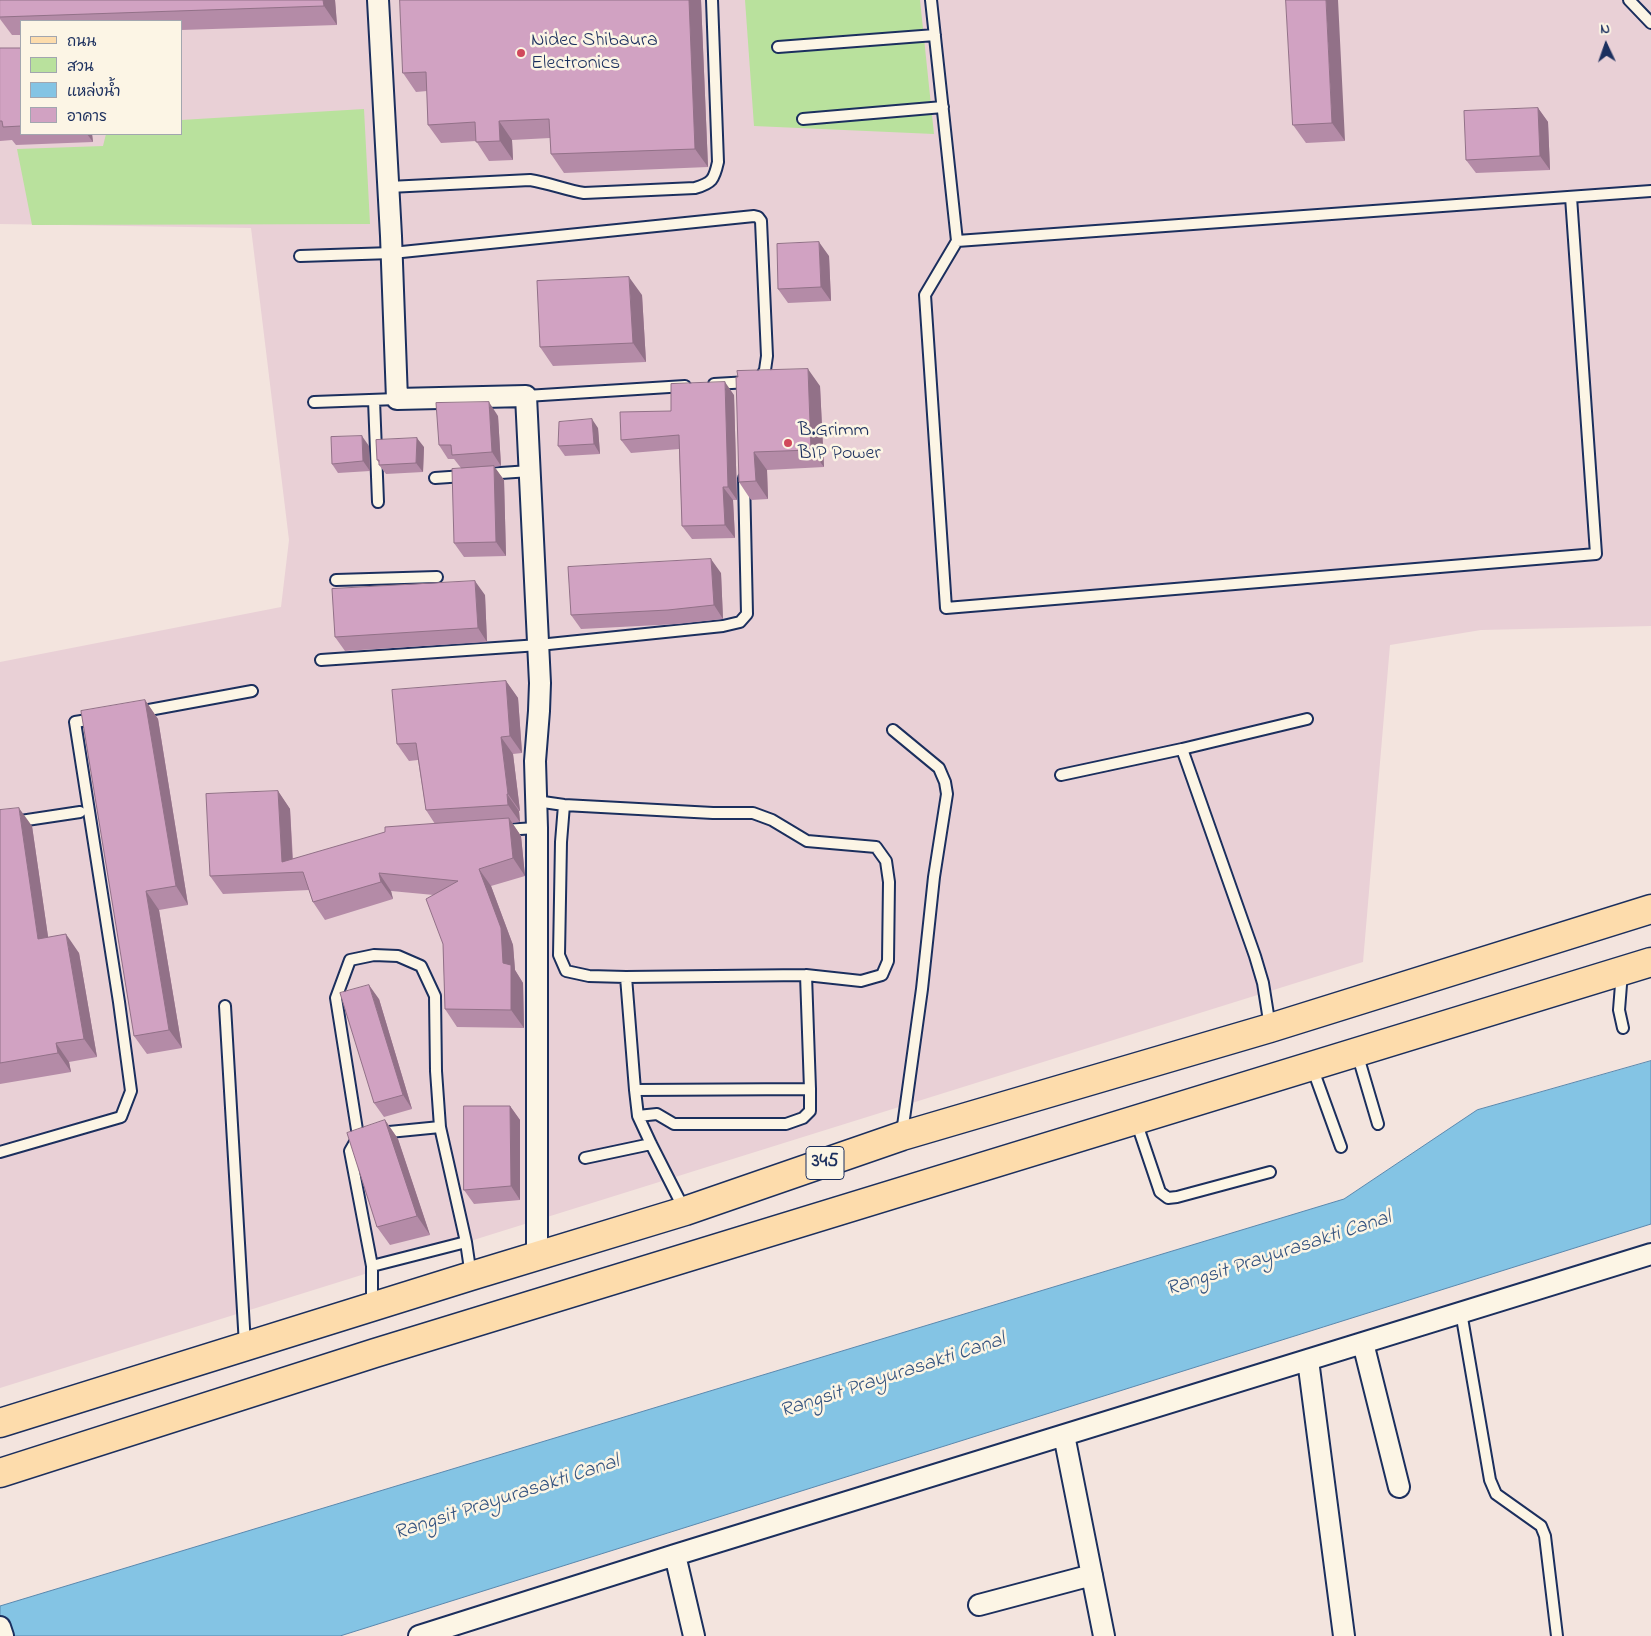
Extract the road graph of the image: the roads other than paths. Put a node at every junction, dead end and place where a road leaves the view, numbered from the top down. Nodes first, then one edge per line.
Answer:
1 (378, 0) edge
2 (712, 0) edge
3 (931, 0) edge
4 (1629, 0) edge
5 (1651, 23) edge
6 (935, 35) junction
7 (778, 47) dead end
8 (943, 107) junction
9 (803, 119) dead end
10 (389, 187) junction
11 (1651, 191) edge
12 (1571, 197) junction
13 (957, 241) junction
14 (392, 252) junction
15 (300, 256) dead end
16 (526, 396) junction
17 (397, 399) junction
18 (374, 400) junction
19 (314, 402) dead end
20 (743, 465) edge
21 (530, 471) junction
22 (435, 478) dead end
23 (378, 502) dead end
24 (438, 577) dead end
25 (336, 580) dead end
26 (539, 645) junction
27 (322, 660) dead end
28 (252, 691) dead end
29 (127, 714) edge
30 (100, 718) edge
31 (1307, 720) dead end
32 (893, 730) dead end
33 (1182, 749) junction
34 (1061, 776) dead end
35 (536, 801) junction
36 (564, 805) junction
37 (80, 812) dead end
38 (0, 824) edge
39 (537, 828) junction
40 (490, 831) edge
41 (1651, 909) edge
42 (1651, 962) edge
43 (1622, 971) junction
44 (806, 974) junction
45 (626, 977) junction
46 (225, 1006) dead end
47 (1270, 1028) junction
48 (1623, 1028) dead end
49 (1357, 1052) junction
50 (1311, 1066) junction
51 (810, 1089) junction
52 (635, 1090) junction
53 (638, 1116) junction
54 (1136, 1120) junction
55 (1378, 1124) dead end
56 (440, 1127) junction
57 (358, 1136) junction
58 (902, 1136) junction
59 (651, 1144) junction
60 (1340, 1147) dead end
61 (0, 1152) edge
62 (585, 1158) dead end
63 (1270, 1172) dead end
64 (685, 1211) junction
65 (466, 1242) junction
66 (1651, 1254) edge
67 (537, 1256) junction
68 (372, 1266) junction
69 (471, 1276) junction
70 (372, 1307) junction
71 (1462, 1312) junction
72 (1363, 1343) junction
73 (245, 1346) junction
74 (1308, 1360) junction
75 (0, 1423) edge
76 (1064, 1435) junction
77 (0, 1473) edge
78 (1399, 1487) dead end
79 (675, 1555) junction
80 (1092, 1575) junction
81 (980, 1605) dead end
82 (0, 1627) edge
83 (3, 1636) edge
84 (419, 1636) edge
85 (694, 1636) edge
86 (1104, 1636) edge
87 (1344, 1636) edge
88 (1557, 1636) edge

1 - 10 street
2 - 10 lane
3 - 6 lane
4 - 5 lane
6 - 7 lane
6 - 8 lane
8 - 9 lane
8 - 13 lane
10 - 14 street
11 - 12 lane
12 - 13 lane
12 - 13 lane
14 - 15 lane
14 - 16 lane
14 - 17 street
16 - 17 street
16 - 21 street
17 - 18 lane
18 - 19 lane
18 - 23 lane
20 - 26 lane
21 - 22 lane
21 - 26 street
24 - 25 lane
26 - 27 lane
26 - 35 street
28 - 29 lane
30 - 61 lane
31 - 33 lane
32 - 58 lane
33 - 34 lane
33 - 47 lane
35 - 36 lane
35 - 39 street
36 - 44 lane
36 - 45 lane
37 - 38 lane
39 - 40 lane
39 - 67 street
41 - 47 main road, 345
42 - 43 main road, 345
43 - 48 lane
43 - 49 main road, 345
44 - 45 lane
44 - 51 lane
45 - 52 lane
46 - 73 lane
47 - 58 main road, 345
49 - 50 main road, 345
49 - 55 lane
50 - 54 main road, 345
50 - 60 lane
51 - 52 lane
51 - 53 lane
52 - 53 lane
53 - 59 lane
54 - 63 lane
54 - 77 main road, 345
56 - 57 lane
56 - 57 lane
56 - 65 lane
57 - 68 lane
58 - 64 main road, 345
59 - 62 lane
59 - 64 lane
64 - 67 main road, 345
65 - 68 lane
65 - 69 lane
66 - 71 street
67 - 69 main road, 345
68 - 70 lane
69 - 70 main road, 345
70 - 73 main road, 345
71 - 72 street
71 - 88 lane
72 - 74 street
72 - 78 street
73 - 75 main road, 345
74 - 76 street
74 - 87 street
76 - 79 street
76 - 80 street
79 - 84 street
79 - 85 street
80 - 81 street
80 - 86 street
82 - 83 street

